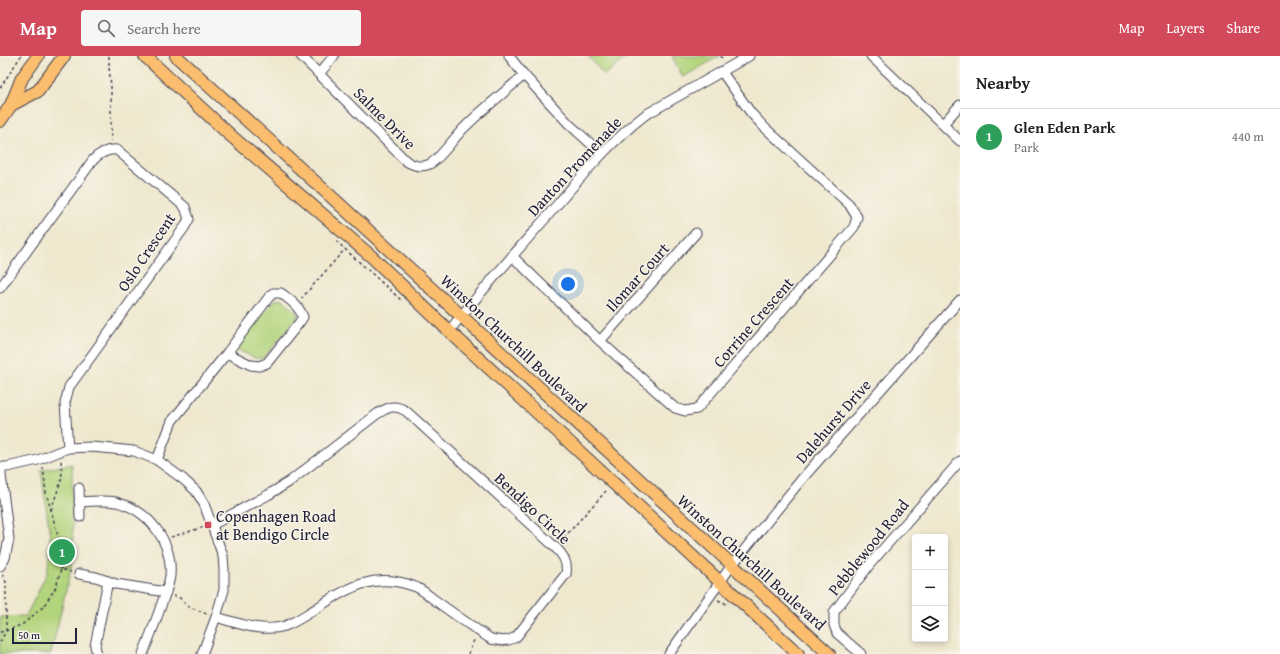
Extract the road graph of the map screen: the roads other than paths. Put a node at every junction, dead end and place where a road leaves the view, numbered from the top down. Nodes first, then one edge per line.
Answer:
1 (38, 56) edge
2 (64, 56) edge
3 (145, 56) edge
4 (176, 56) edge
5 (301, 56) edge
6 (334, 56) edge
7 (509, 56) edge
8 (749, 56) edge
9 (871, 56) edge
10 (722, 72) junction
11 (319, 74) junction
12 (524, 75) junction
13 (11, 105) junction
14 (960, 105) edge
15 (0, 121) edge
16 (943, 124) junction
17 (960, 141) edge
18 (602, 154) junction
19 (696, 233) dead end
20 (512, 256) junction
21 (0, 288) edge
22 (959, 304) edge
23 (461, 316) junction
24 (449, 331) junction
25 (600, 341) junction
26 (227, 353) junction
27 (68, 448) junction
28 (157, 460) junction
29 (960, 461) edge
30 (0, 467) edge
31 (79, 488) dead end
32 (79, 502) junction
33 (80, 517) dead end
34 (3, 522) edge
35 (212, 525) junction
36 (0, 566) edge
37 (732, 566) junction
38 (80, 574) road end
39 (108, 581) junction
40 (721, 582) junction
41 (166, 593) junction
42 (216, 617) junction
43 (97, 654) edge
44 (143, 654) edge
45 (202, 654) edge
46 (669, 654) edge
47 (798, 654) edge
48 (829, 654) edge
49 (861, 654) edge

1 - 13 main road
2 - 13 main road
3 - 24 main road
4 - 23 main road, Winston Churchill Boulevard
5 - 11 street, Salme Drive
6 - 11 street
7 - 12 street
8 - 10 street, Danton Promenade
9 - 16 street
10 - 18 street, Danton Promenade
10 - 25 street, Corrine Crescent
11 - 12 street, Salme Drive
12 - 18 street
13 - 15 main road
14 - 16 street
16 - 17 street
18 - 20 street, Danton Promenade
19 - 25 street, Ilomar Court
20 - 23 street, Danton Promenade
20 - 25 street, Corrine Crescent
21 - 27 street, Oslo Crescent
22 - 37 street, Dalehurst Drive
23 - 24 street, Danton Promenade
23 - 37 main road, Winston Churchill Boulevard
24 - 40 main road
26 - 26 street
26 - 28 street
27 - 28 street
27 - 30 street
28 - 35 street
29 - 49 street, Pebblewood Road
30 - 34 street
31 - 32 street
32 - 33 street
32 - 41 street
34 - 36 street
35 - 42 street
35 - 42 street, Bendigo Circle
37 - 40 street, Dalehurst Drive
37 - 48 main road, Winston Churchill Boulevard
38 - 39 street
39 - 41 street
39 - 43 street
40 - 46 street, Dalehurst Drive
40 - 47 main road
41 - 44 street
42 - 45 street

